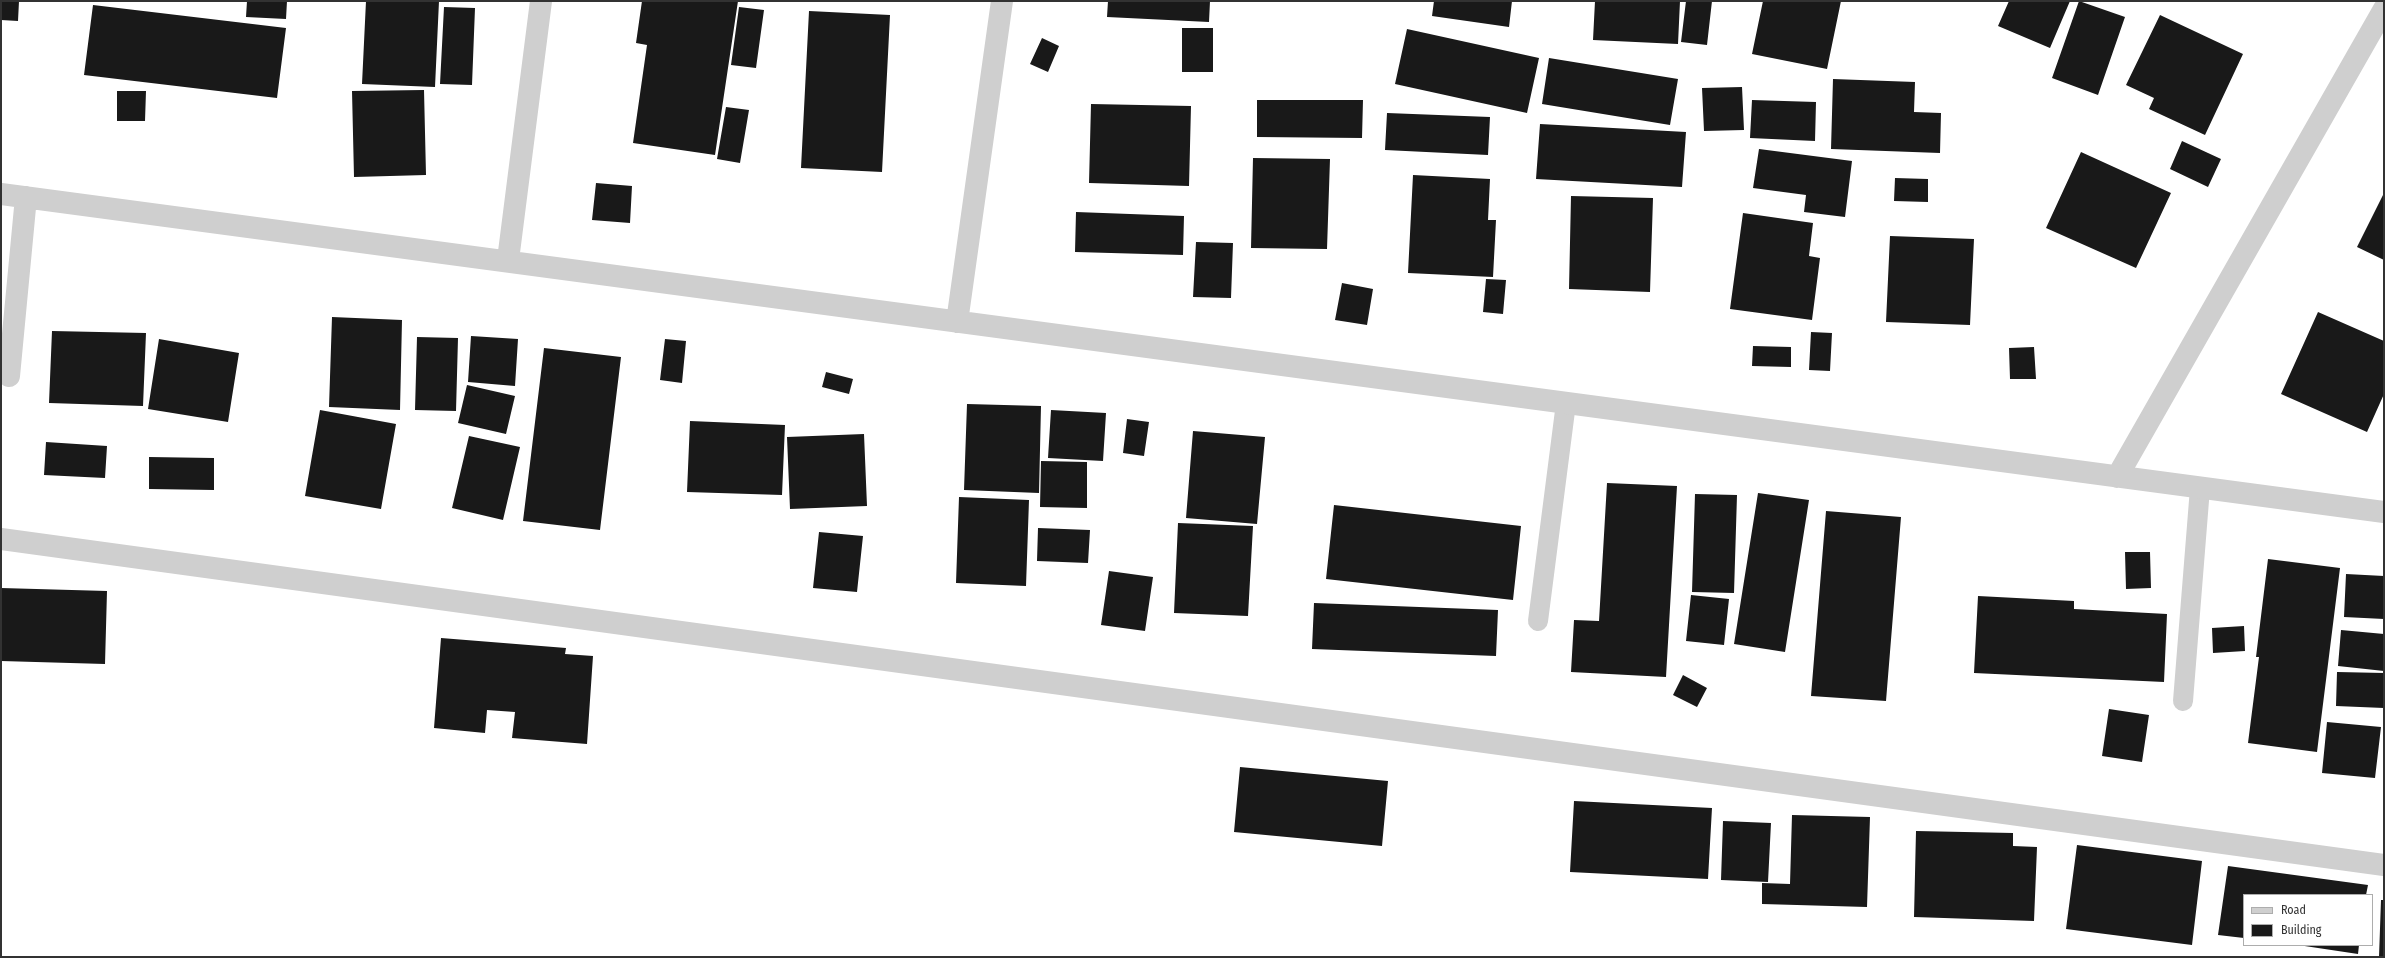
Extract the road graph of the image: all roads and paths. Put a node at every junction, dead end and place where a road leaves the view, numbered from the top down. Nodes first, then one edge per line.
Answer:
1 (541, 1) edge
2 (1002, 1) edge
3 (2384, 10) edge
4 (1, 194) edge
5 (26, 197) junction
6 (508, 260) junction
7 (957, 322) junction
8 (10, 376) dead end
9 (1566, 403) junction
10 (2117, 477) junction
11 (2200, 488) junction
12 (2384, 512) edge
13 (1, 539) edge
14 (1538, 621) dead end
15 (2183, 701) dead end
16 (2384, 866) edge

1 - 6 street
2 - 7 street
3 - 10 street
4 - 5 street
5 - 6 street
5 - 8 street
6 - 7 street
7 - 9 street
9 - 10 street
9 - 14 lane
10 - 11 street
11 - 12 street
11 - 15 lane
13 - 16 street

